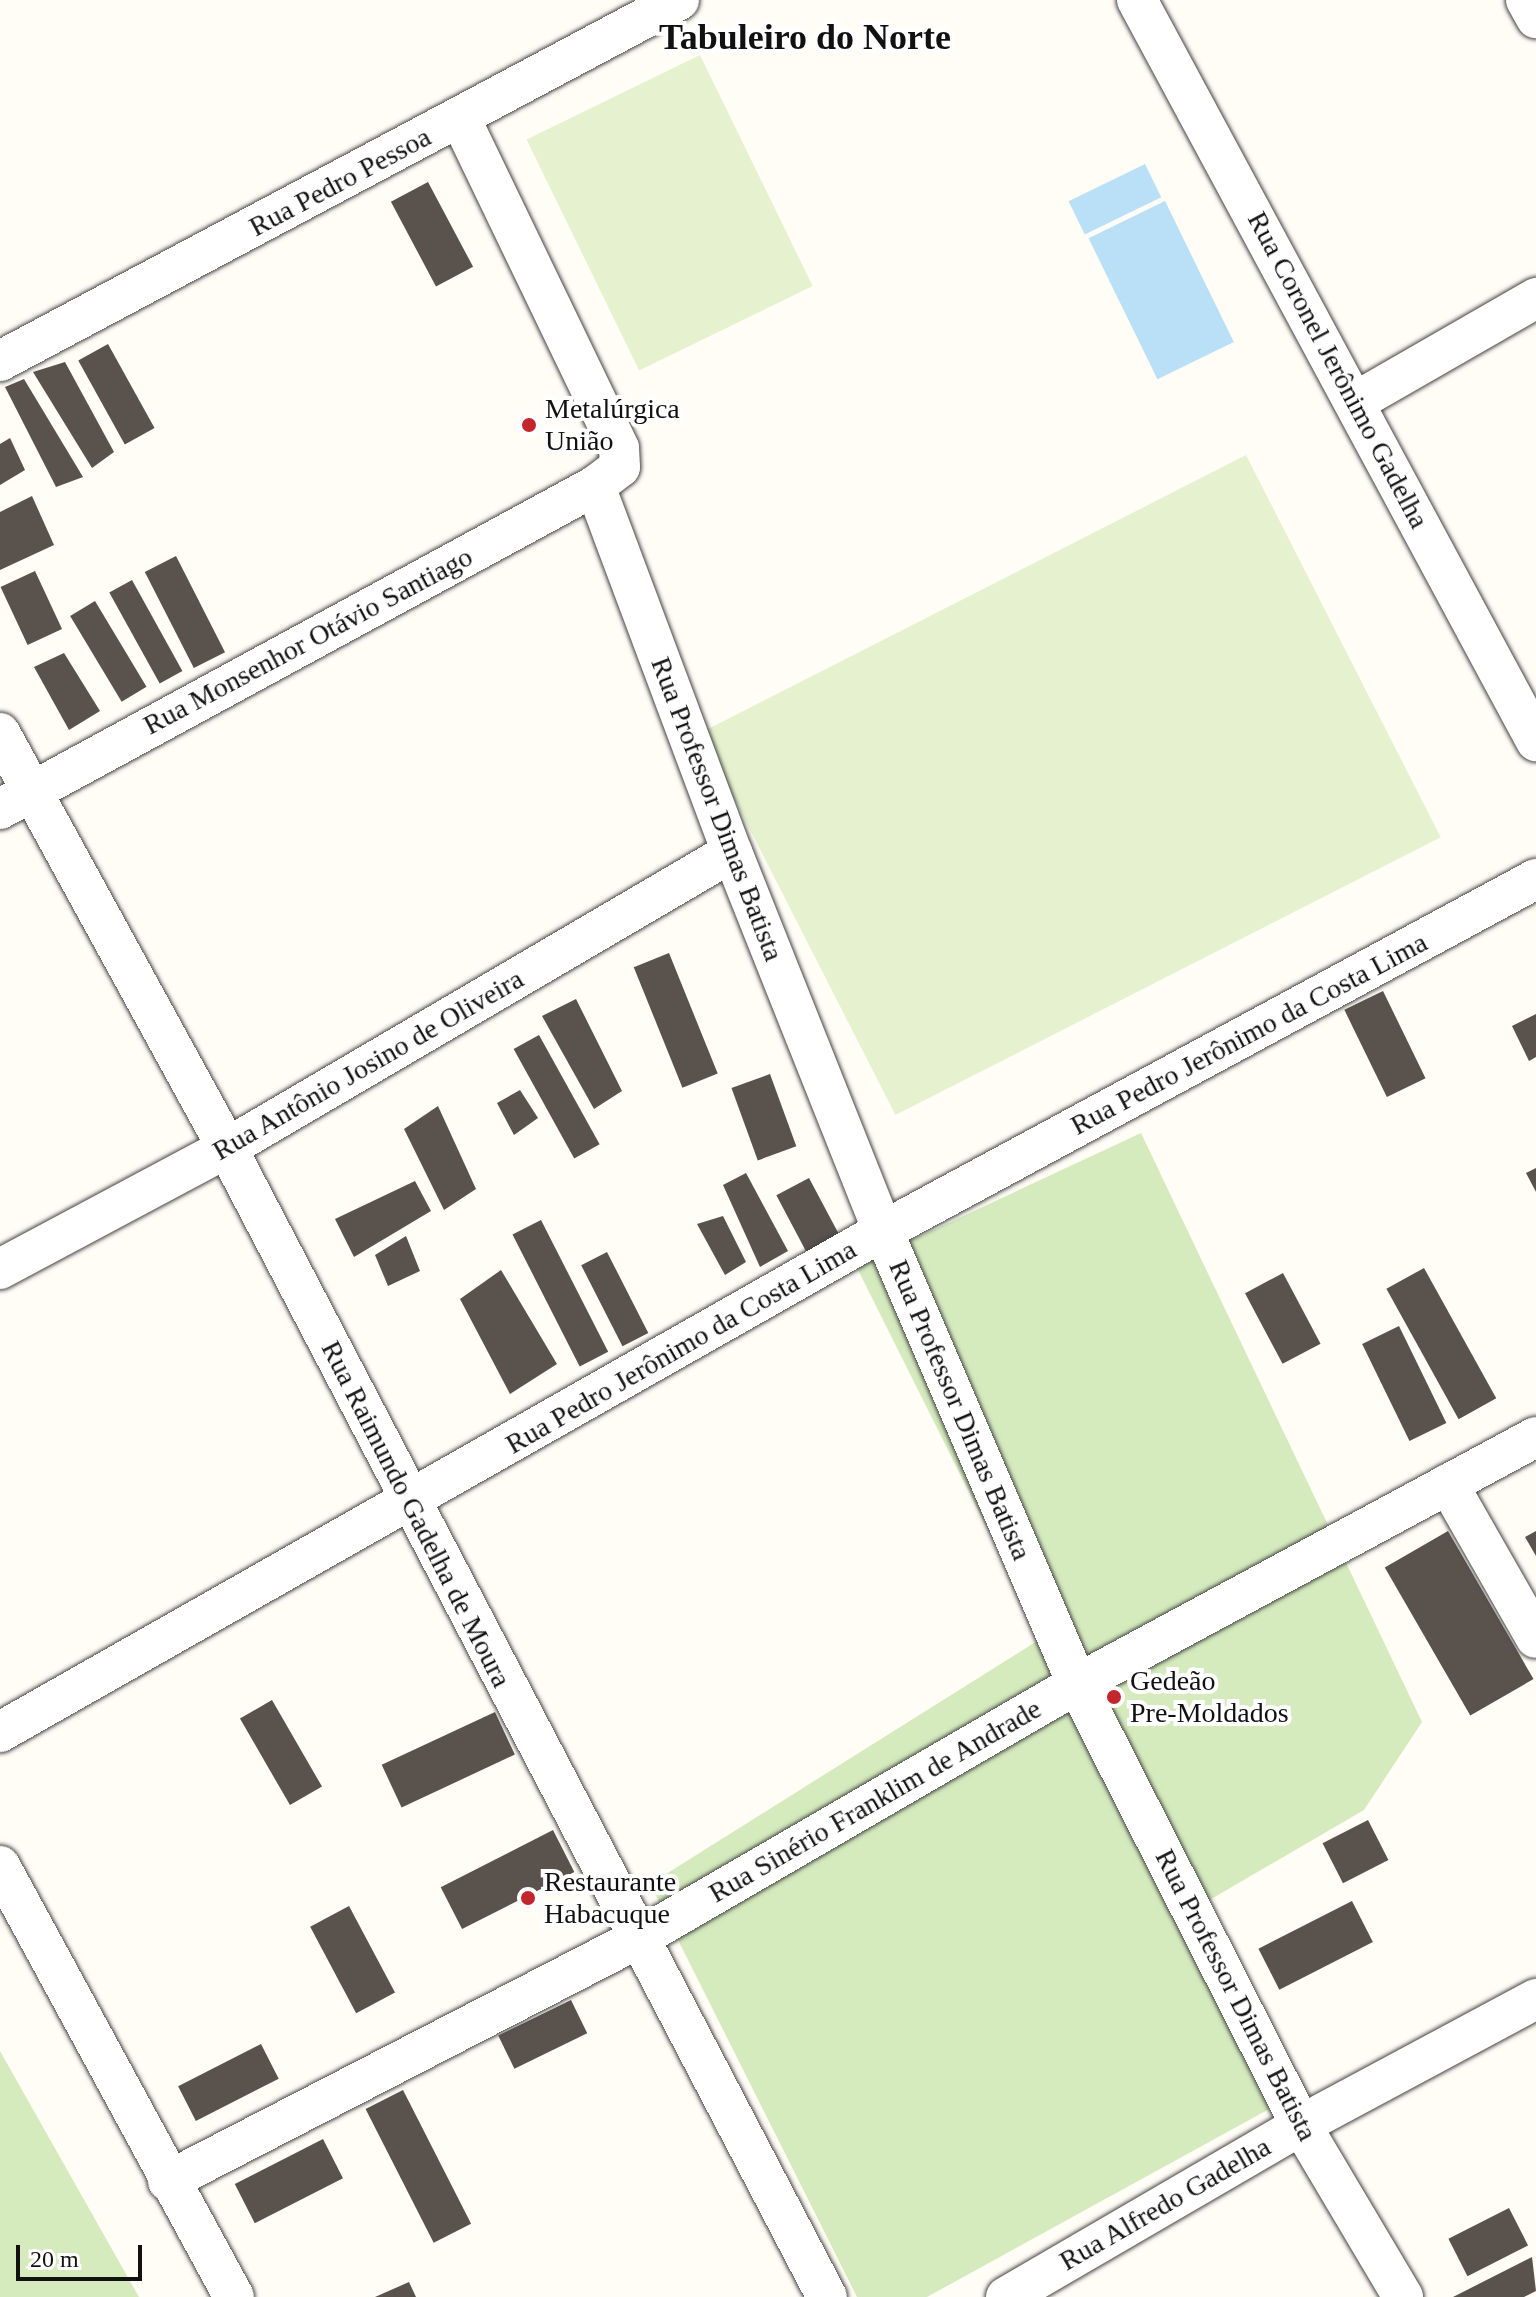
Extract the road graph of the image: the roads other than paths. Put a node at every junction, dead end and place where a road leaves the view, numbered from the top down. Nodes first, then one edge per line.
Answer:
1 (679, 0) edge
2 (1137, 0) edge
3 (1526, 0) edge
4 (1536, 18) edge
5 (460, 118) junction
6 (1536, 298) edge
7 (0, 361) edge
8 (1357, 401) junction
9 (605, 480) junction
10 (0, 733) edge
11 (1536, 741) edge
12 (16, 799) edge
13 (732, 852) junction
14 (1536, 879) edge
15 (227, 1148) junction
16 (883, 1231) junction
17 (0, 1269) edge
18 (1536, 1437) edge
19 (1448, 1484) junction
20 (409, 1504) junction
21 (1536, 1638) edge
22 (1077, 1684) junction
23 (0, 1732) edge
24 (0, 1866) edge
25 (639, 1938) junction
26 (1536, 1999) edge
27 (1301, 2125) junction
28 (168, 2181) junction
29 (234, 2297) edge
30 (827, 2297) edge
31 (1006, 2297) edge
32 (1403, 2297) edge

1 - 5 street, Rua Pedro Pessoa
2 - 8 street, Rua Coronel Jerônimo Gadelha
3 - 4 street
5 - 7 street, Rua Pedro Pessoa
5 - 9 street, Rua Professor Dimas Batista
6 - 8 street
8 - 11 street, Rua Coronel Jerônimo Gadelha
9 - 12 street, Rua Monsenhor Otávio Santiago
9 - 13 street, Rua Professor Dimas Batista
10 - 12 street, Rua Raimundo Gadelha de Moura
12 - 15 street, Rua Raimundo Gadelha de Moura
13 - 15 street, Rua Antônio Josino de Oliveira
13 - 16 street, Rua Professor Dimas Batista
14 - 16 street, Rua Pedro Jerônimo da Costa Lima
15 - 17 street, Rua Antônio Josino de Oliveira
15 - 20 street, Rua Raimundo Gadelha de Moura
16 - 20 street, Rua Pedro Jerônimo da Costa Lima
16 - 22 street, Rua Professor Dimas Batista
18 - 19 street, Rua Sinério Franklim de Andrade
19 - 21 street
19 - 22 street, Rua Sinério Franklim de Andrade
20 - 23 street, Rua Pedro Jerônimo da Costa Lima
20 - 25 street, Rua Raimundo Gadelha de Moura
22 - 25 street, Rua Sinério Franklim de Andrade
22 - 27 street, Rua Professor Dimas Batista
24 - 28 street
25 - 28 street, Rua Sinério Franklim de Andrade
25 - 30 street, Rua Raimundo Gadelha de Moura
26 - 27 street, Rua Alfredo Gadelha
27 - 31 street, Rua Alfredo Gadelha
27 - 32 street, Rua Professor Dimas Batista
28 - 29 street

